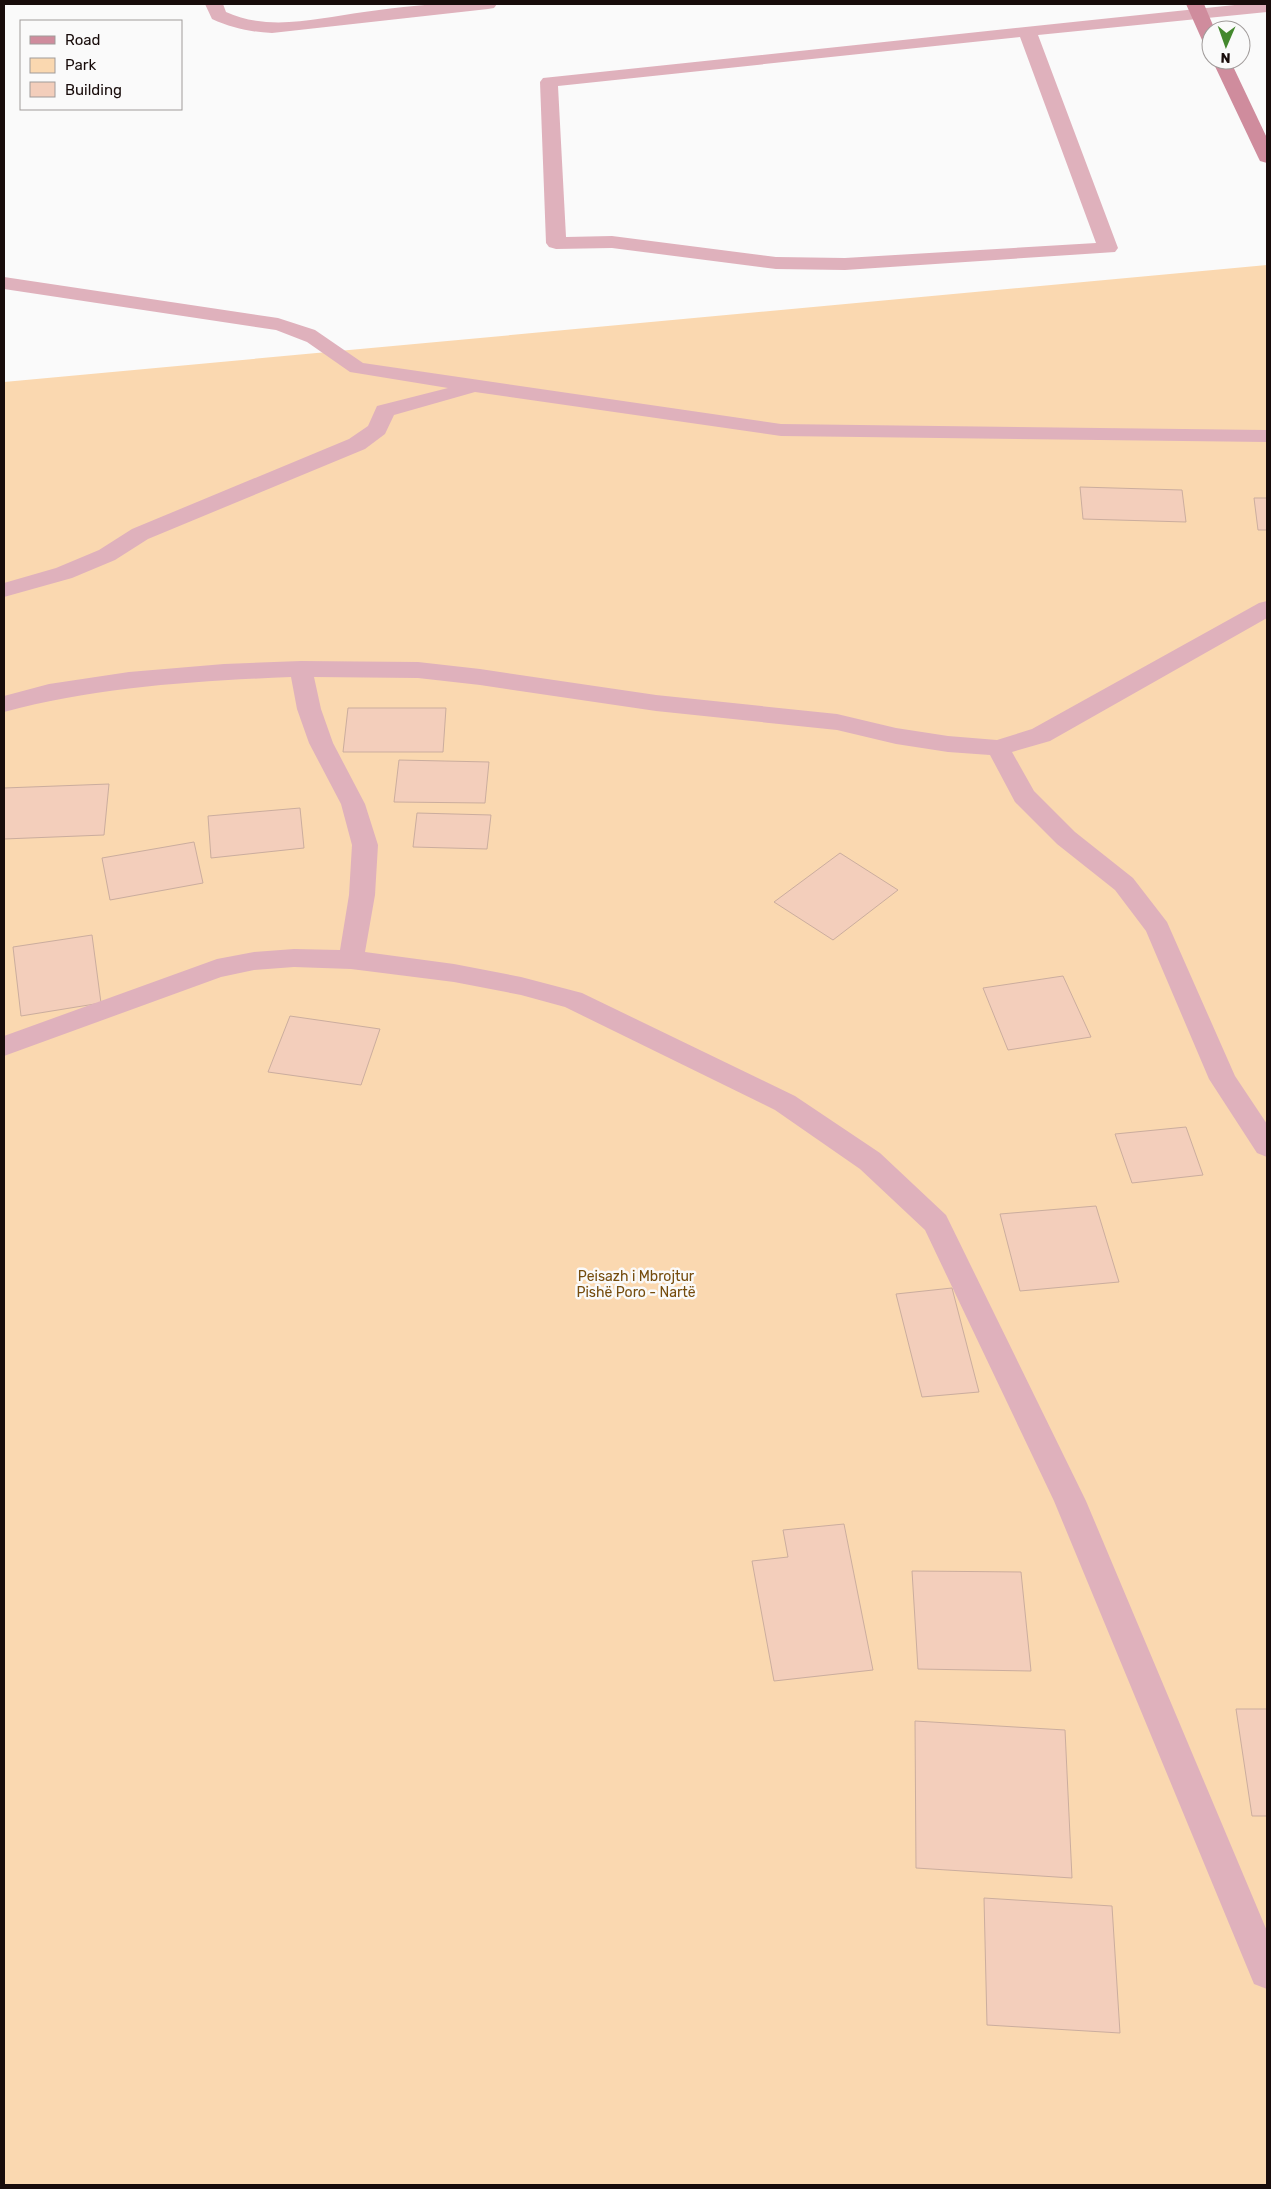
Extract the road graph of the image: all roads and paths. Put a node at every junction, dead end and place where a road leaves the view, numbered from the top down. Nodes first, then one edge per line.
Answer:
1 (214, 4) edge
2 (488, 4) edge
3 (1267, 7) edge
4 (1197, 8) edge
5 (1202, 20) edge
6 (1027, 32) junction
7 (1226, 70) edge
8 (1267, 157) edge
9 (4, 283) edge
10 (357, 368) junction
11 (479, 386) junction
12 (377, 399) junction
13 (1267, 436) edge
14 (4, 590) edge
15 (1267, 608) edge
16 (301, 669) junction
17 (4, 704) edge
18 (998, 748) junction
19 (351, 960) junction
20 (4, 1046) edge
21 (1267, 1146) edge
22 (1267, 1972) edge

1 - 2 street
3 - 4 street
4 - 5 main road
4 - 6 street
6 - 6 street
7 - 8 main road
9 - 10 street
10 - 11 street
10 - 12 street
11 - 12 street
11 - 13 street
12 - 14 street
15 - 18 street
16 - 17 street
16 - 18 street
16 - 19 street
18 - 21 street
19 - 20 street
19 - 22 street

